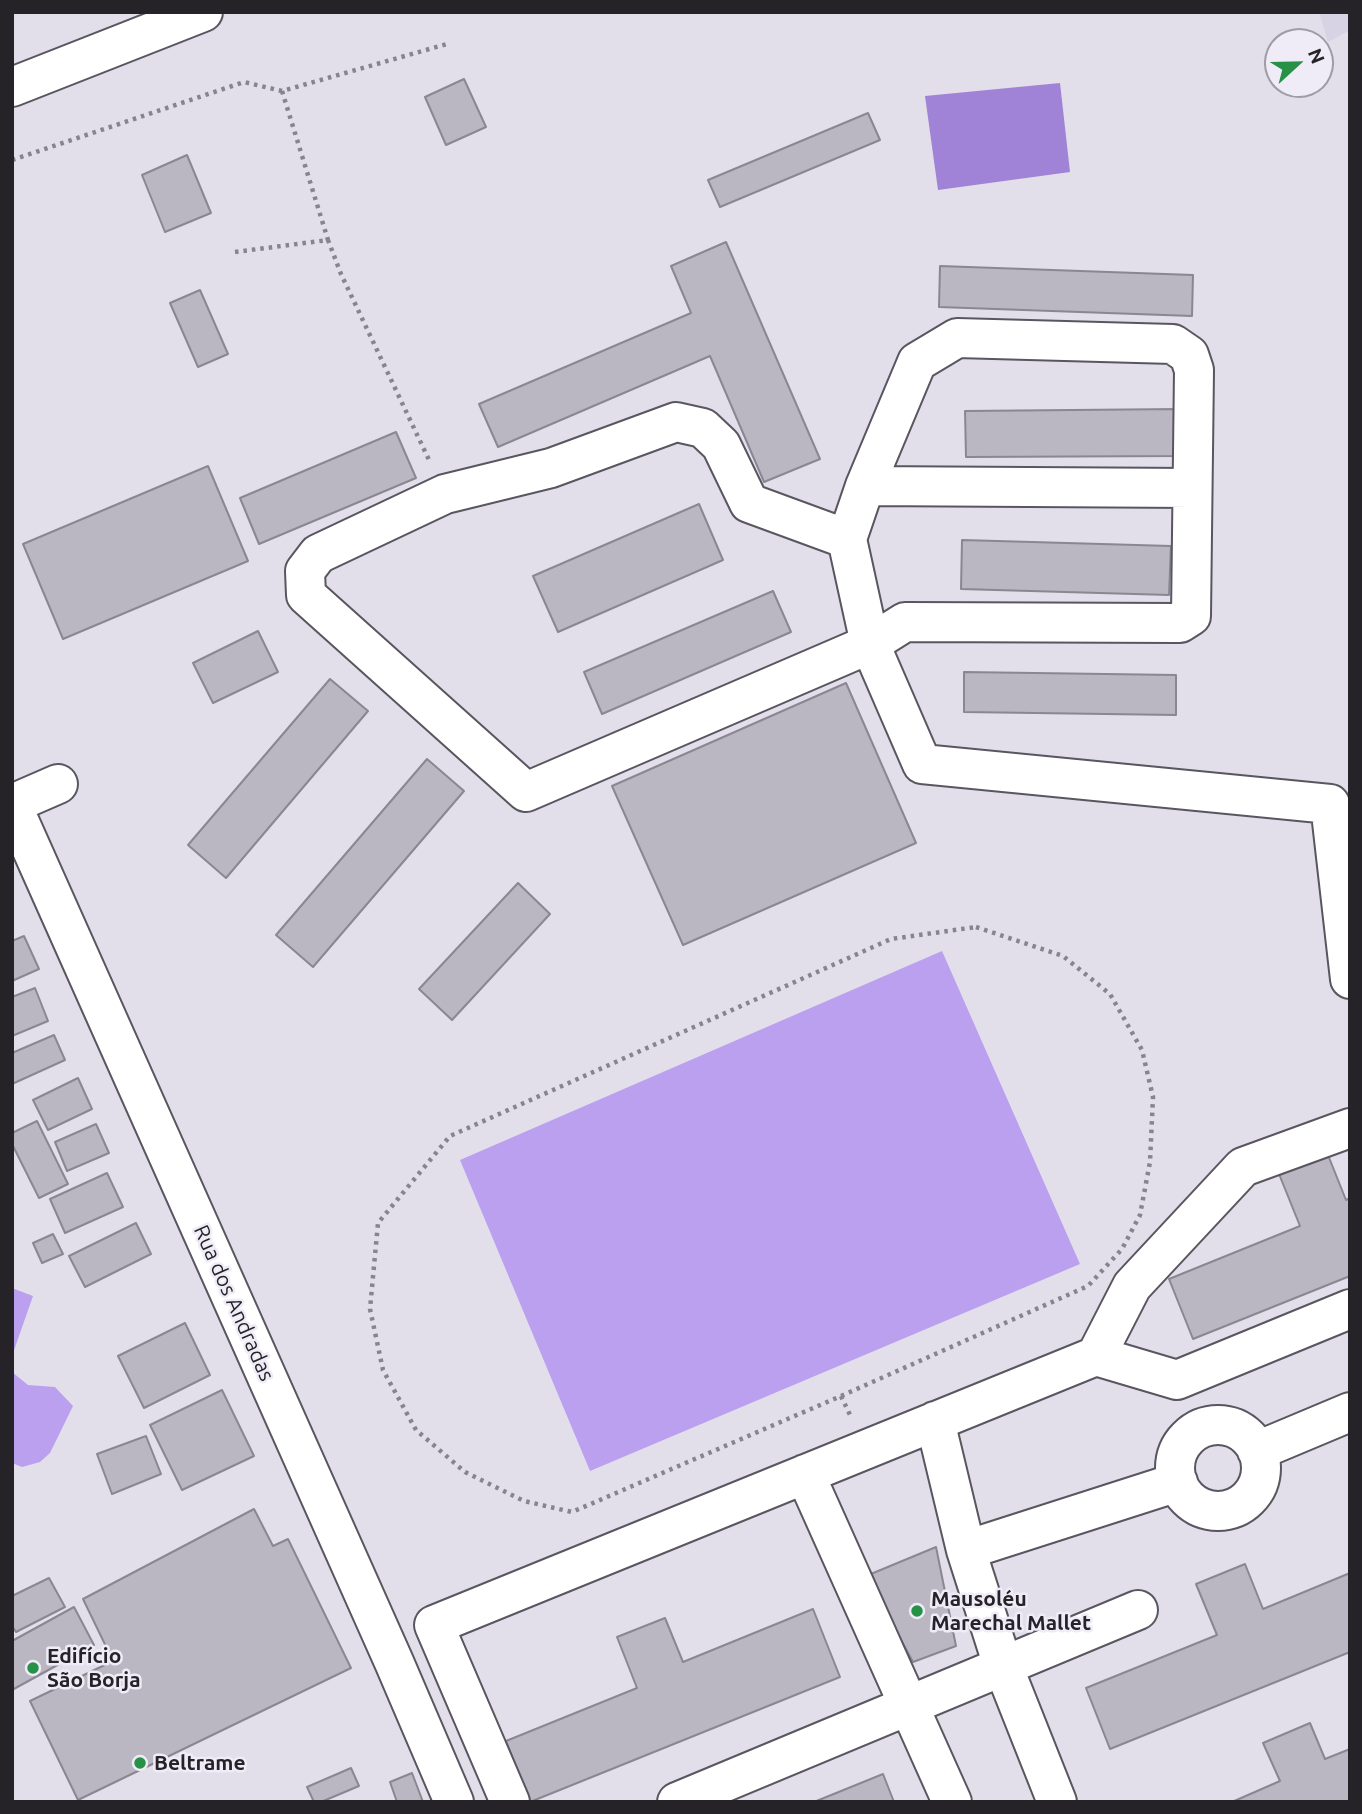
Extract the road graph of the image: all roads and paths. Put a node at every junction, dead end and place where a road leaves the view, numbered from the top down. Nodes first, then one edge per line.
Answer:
1 (203, 12) edge
2 (447, 44) dead end
3 (12, 87) edge
4 (282, 91) junction
5 (12, 160) edge
6 (328, 240) junction
7 (235, 252) dead end
8 (865, 486) junction
9 (1192, 488) junction
10 (445, 494) junction
11 (847, 539) junction
12 (870, 644) junction
13 (58, 784) dead end
14 (12, 805) edge
15 (891, 939) joint
16 (1350, 979) edge
17 (1350, 1128) edge
18 (1350, 1309) edge
19 (1096, 1356) junction
20 (1350, 1412) edge
21 (935, 1421) junction
22 (1258, 1451) junction
23 (805, 1474) junction
24 (1178, 1482) junction
25 (966, 1550) junction
26 (1138, 1610) dead end
27 (1003, 1666) junction
28 (910, 1705) junction
29 (454, 1802) edge
30 (510, 1802) edge
31 (677, 1802) edge
32 (952, 1802) edge
33 (1057, 1802) edge

1 - 3 street
2 - 4 path
4 - 5 path
4 - 6 path
6 - 7 path
6 - 10 path
8 - 9 street
8 - 9 street
8 - 11 street
9 - 12 street
10 - 11 street
10 - 12 street
11 - 12 street
12 - 16 street
13 - 14 street
14 - 29 street, Rua dos Andradas
15 - 15 path
17 - 19 street
18 - 19 street
19 - 21 street
20 - 22 street
21 - 23 street
21 - 25 street
22 - 24 street
22 - 24 street
23 - 28 street
23 - 30 street
24 - 25 street
25 - 27 street
26 - 27 street
27 - 28 street
27 - 33 street
28 - 31 street
28 - 32 street

